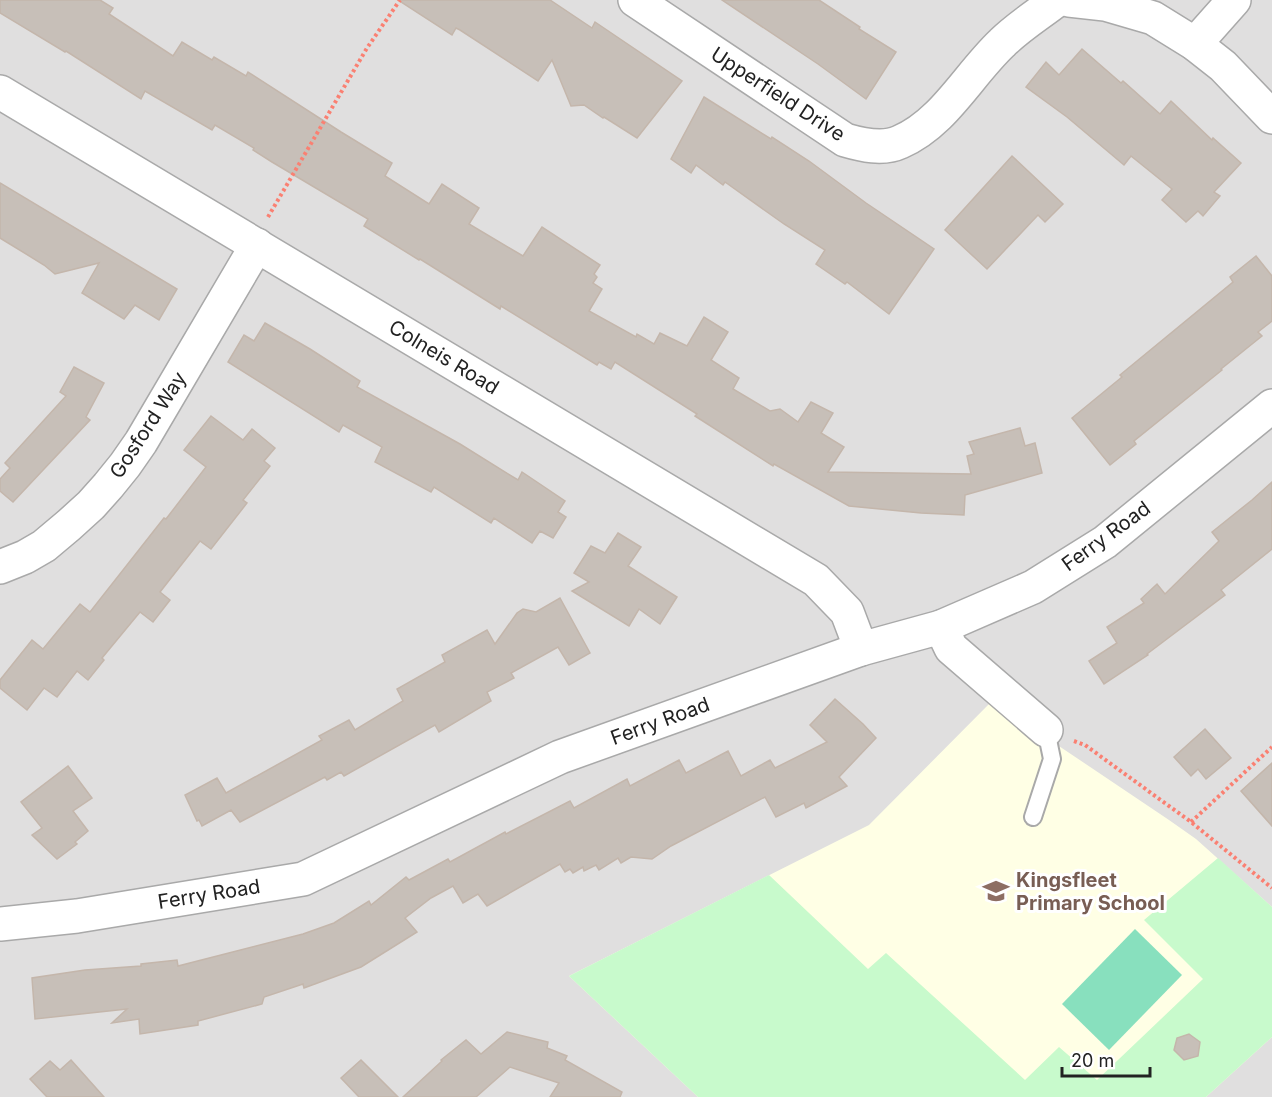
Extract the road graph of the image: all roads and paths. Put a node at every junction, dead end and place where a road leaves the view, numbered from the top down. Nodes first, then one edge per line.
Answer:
1 (400, 0) edge
2 (635, 0) edge
3 (1057, 0) edge
4 (1070, 0) edge
5 (1234, 0) edge
6 (1195, 44) junction
7 (0, 92) edge
8 (1272, 117) edge
9 (258, 246) junction
10 (1272, 406) edge
11 (0, 567) edge
12 (941, 627) junction
13 (861, 649) junction
14 (1046, 730) junction
15 (1272, 747) edge
16 (1033, 818) dead end
17 (1191, 822) junction
18 (1272, 888) edge
19 (0, 924) edge

1 - 9 path
2 - 3 street, Upperfield Drive
4 - 6 street
5 - 6 street
6 - 8 street
7 - 9 street, Colneis Road
9 - 11 street, Gosford Way
9 - 13 street, Colneis Road
10 - 12 street, Ferry Road
12 - 13 street, Ferry Road
12 - 14 street
13 - 19 street, Ferry Road
14 - 16 lane
14 - 17 path
15 - 17 path
17 - 18 path

